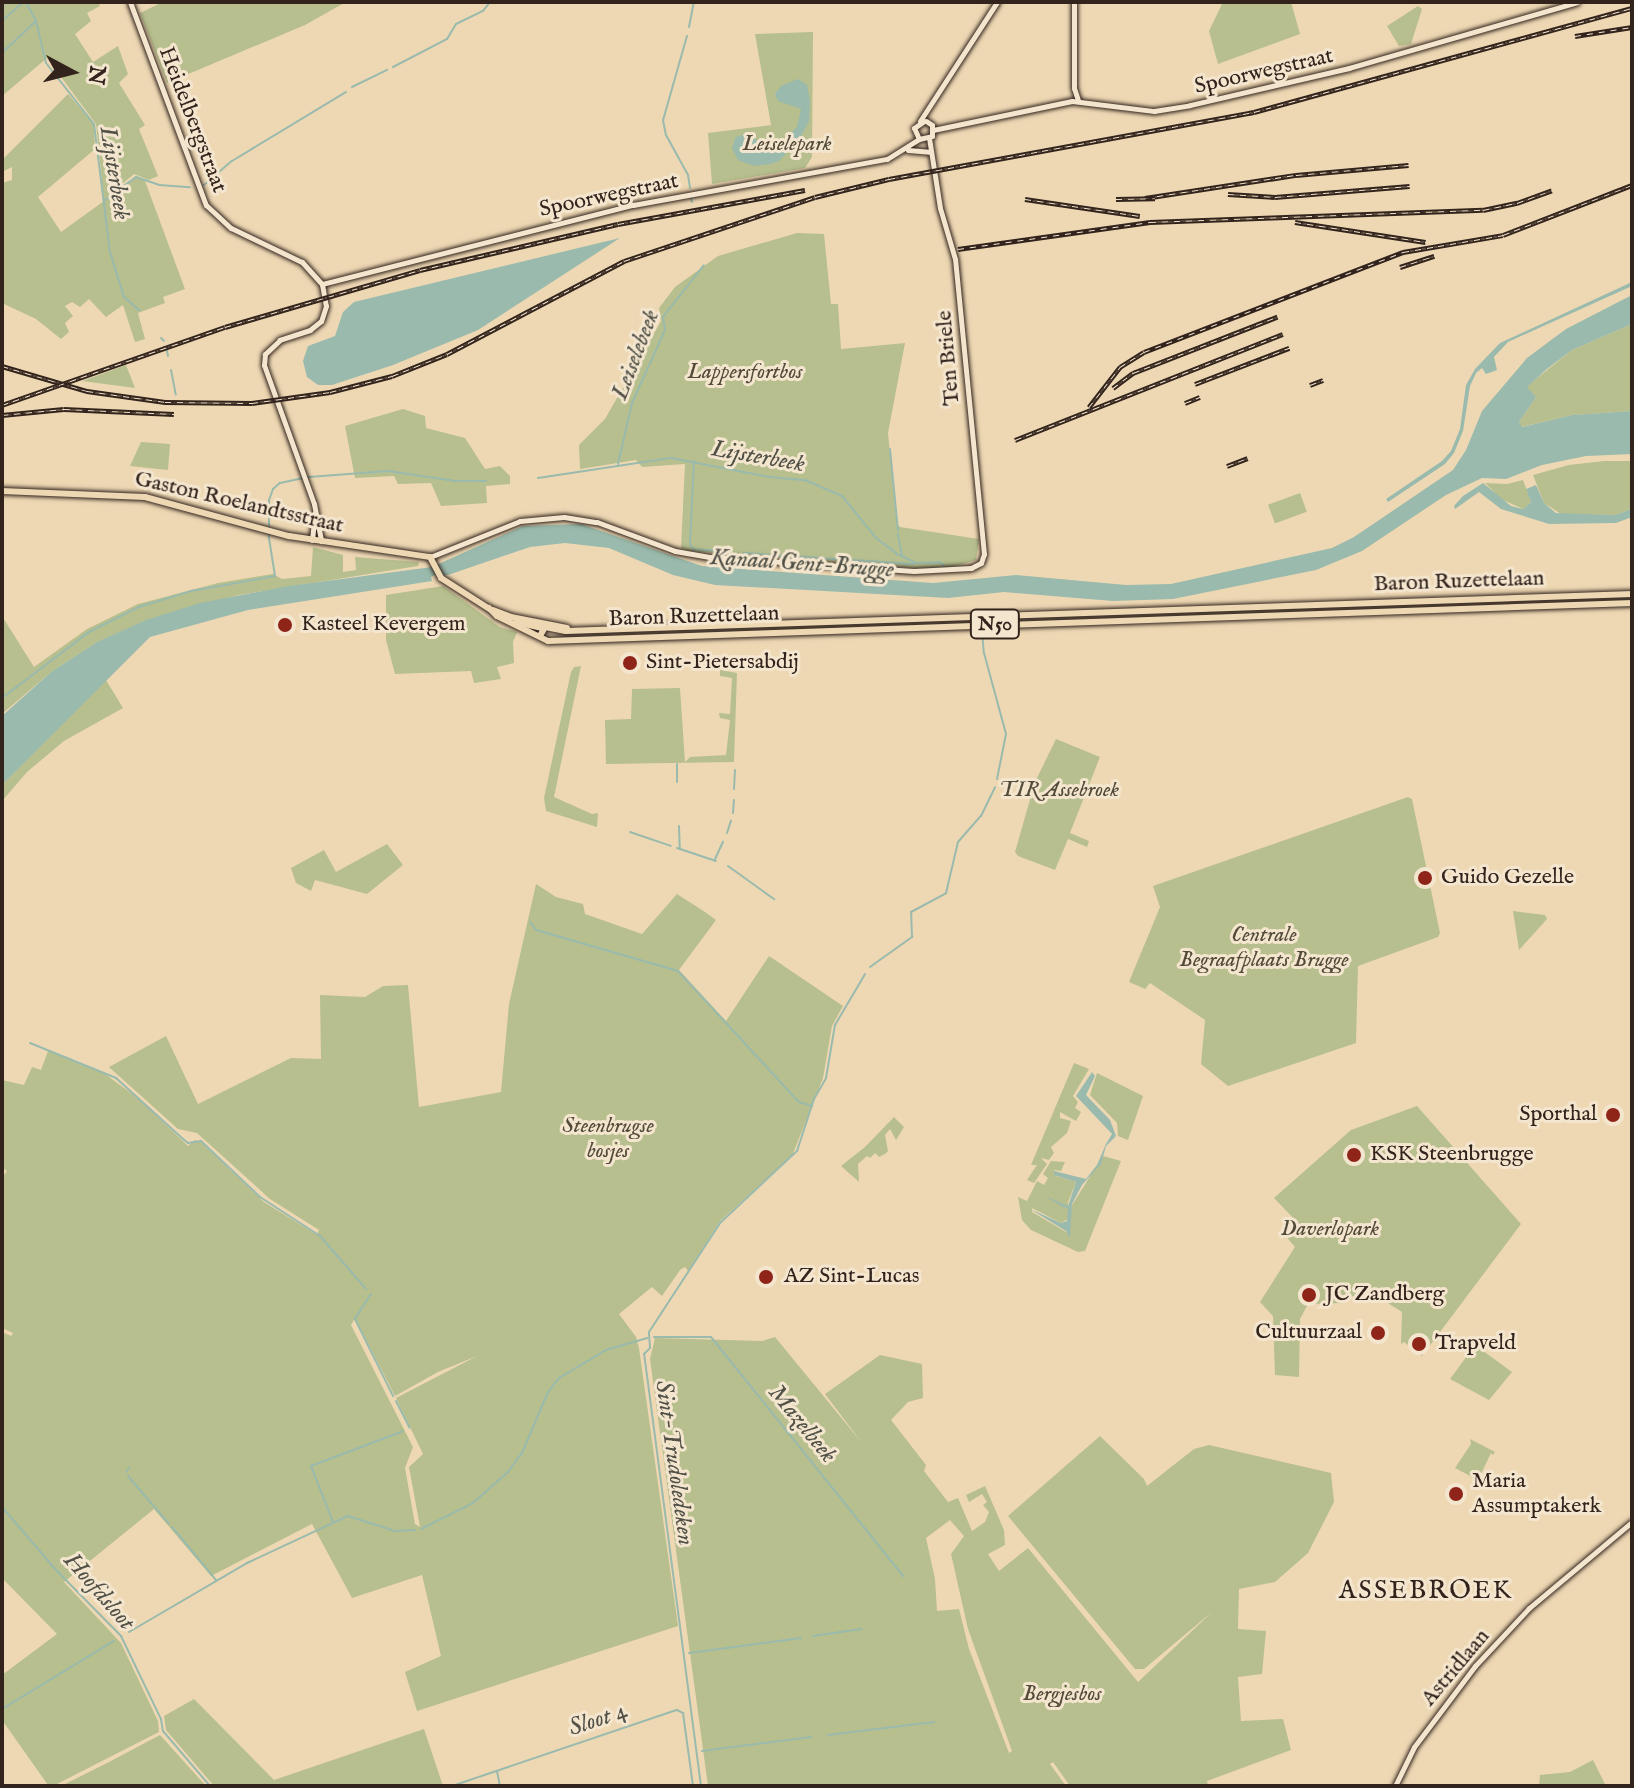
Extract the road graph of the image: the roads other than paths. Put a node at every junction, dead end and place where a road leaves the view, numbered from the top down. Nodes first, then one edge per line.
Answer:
1 (130, 2) edge
2 (997, 2) edge
3 (1074, 2) edge
4 (1577, 2) edge
5 (1074, 88) junction
6 (1078, 101) junction
7 (1068, 102) junction
8 (928, 124) junction
9 (922, 138) junction
10 (905, 150) junction
11 (930, 152) junction
12 (322, 284) junction
13 (2, 491) edge
14 (314, 504) junction
15 (312, 540) junction
16 (321, 542) junction
17 (430, 557) junction
18 (1632, 594) edge
19 (1589, 596) junction
20 (1632, 603) edge
21 (1584, 604) junction
22 (1288, 606) junction
23 (489, 608) junction
24 (1288, 614) junction
25 (580, 630) junction
26 (542, 632) junction
27 (552, 634) junction
28 (1632, 1522) edge
29 (1395, 1786) edge

1 - 12 street, Heidelbergstraat
2 - 8 street
3 - 5 street
4 - 6 street, Spoorwegstraat
5 - 6 street
5 - 7 street
6 - 7 street, Spoorwegstraat
7 - 8 street, Spoorwegstraat
8 - 9 street
8 - 9 street
9 - 10 street, Spoorwegstraat
9 - 11 street, Ten Briele
10 - 11 street, Spoorwegstraat
10 - 12 street, Spoorwegstraat
11 - 17 street, Ten Briele
12 - 14 street
13 - 15 main road, Gaston Roelandtsstraat
14 - 15 street
14 - 16 street
15 - 16 main road, Gaston Roelandtsstraat
16 - 17 main road, Gaston Roelandtsstraat
17 - 23 main road, Baron Ruzettelaan / N50
18 - 19 main road, Baron Ruzettelaan / N50
19 - 21 main road
19 - 22 main road, Baron Ruzettelaan / N50
20 - 21 main road, Baron Ruzettelaan / N50
21 - 24 main road, Baron Ruzettelaan / N50
22 - 24 street
22 - 25 main road, Baron Ruzettelaan / N50
23 - 25 main road, Baron Ruzettelaan / N50
23 - 26 main road, Baron Ruzettelaan / N50
24 - 27 main road, Baron Ruzettelaan / N50
25 - 27 main road, Baron Ruzettelaan / N50
26 - 27 main road, N50
26 - 27 main road, N50
28 - 29 street, Astridlaan

